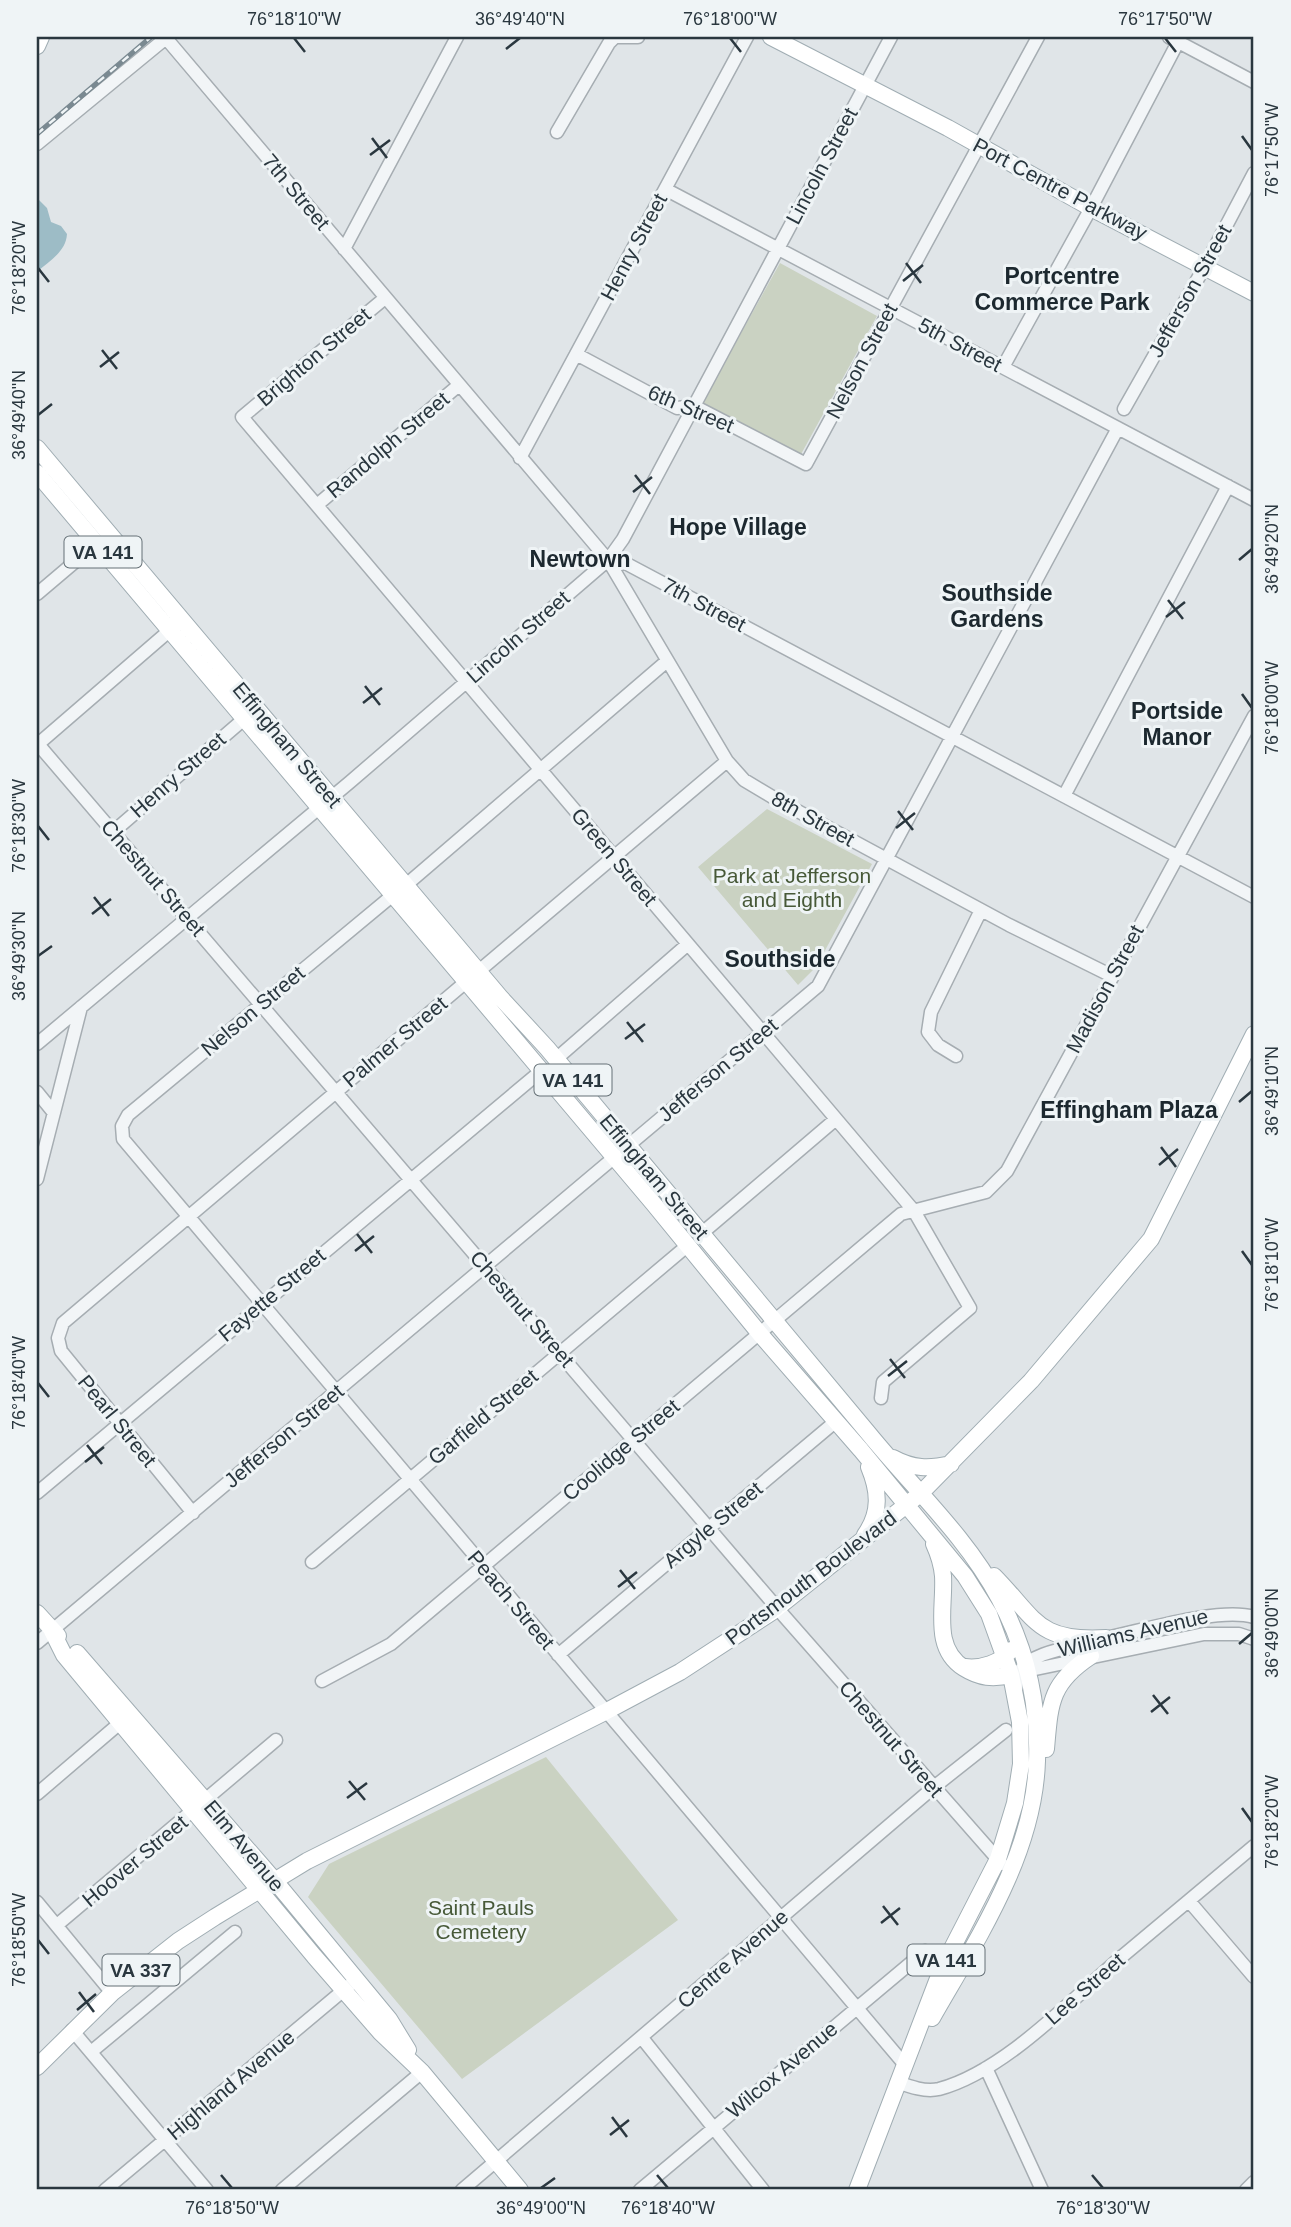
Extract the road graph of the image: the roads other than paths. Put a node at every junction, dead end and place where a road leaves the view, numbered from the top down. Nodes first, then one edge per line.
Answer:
1 (166, 37) edge
2 (457, 37) edge
3 (638, 37) edge
4 (747, 37) edge
5 (771, 37) edge
6 (891, 37) edge
7 (1038, 37) edge
8 (39, 38) edge
9 (1174, 39) edge
10 (37, 46) edge
11 (1254, 82) edge
12 (865, 85) junction
13 (557, 132) dead end
14 (37, 144) edge
15 (978, 146) junction
16 (1254, 173) edge
17 (665, 189) junction
18 (1091, 208) junction
19 (344, 249) junction
20 (778, 249) junction
21 (1205, 266) junction
22 (1254, 293) edge
23 (385, 298) junction
24 (891, 308) junction
25 (576, 354) junction
26 (1003, 367) junction
27 (459, 385) junction
28 (694, 406) junction
29 (1124, 409) dead end
30 (242, 417) joint
31 (1118, 429) junction
32 (37, 448) edge
33 (520, 458) junction
34 (806, 464) joint
35 (37, 473) edge
36 (1228, 486) junction
37 (1254, 500) edge
38 (317, 505) junction
39 (96, 544) junction
40 (608, 560) junction
41 (37, 594) edge
42 (176, 625) junction
43 (667, 661) junction
44 (466, 682) junction
45 (1254, 716) edge
46 (244, 719) junction
47 (951, 736) junction
48 (37, 744) edge
49 (727, 761) junction
50 (540, 769) junction
51 (1064, 796) junction
52 (325, 802) junction
53 (113, 832) junction
54 (1177, 856) junction
55 (615, 857) junction
56 (886, 858) junction
57 (399, 890) junction
58 (1254, 897) edge
59 (981, 910) junction
60 (186, 917) junction
61 (688, 944) junction
62 (1112, 976) junction
63 (472, 977) junction
64 (261, 1005) junction
65 (81, 1007) junction
66 (762, 1032) junction
67 (1254, 1034) edge
68 (37, 1044) edge
69 (956, 1056) dead end
70 (556, 1059) junction
71 (541, 1071) junction
72 (37, 1092) edge
73 (336, 1092) junction
74 (54, 1113) junction
75 (836, 1119) junction
76 (122, 1132) joint
77 (628, 1146) junction
78 (614, 1157) junction
79 (37, 1179) edge
80 (411, 1179) junction
81 (914, 1211) junction
82 (188, 1216) junction
83 (701, 1234) junction
84 (687, 1246) junction
85 (485, 1266) junction
86 (261, 1304) junction
87 (775, 1321) junction
88 (63, 1323) joint
89 (760, 1334) junction
90 (559, 1352) junction
91 (336, 1392) junction
92 (881, 1398) dead end
93 (835, 1422) junction
94 (119, 1424) junction
95 (634, 1439) junction
96 (864, 1455) junction
97 (886, 1455) junction
98 (951, 1464) junction
99 (410, 1480) junction
100 (37, 1493) edge
101 (920, 1494) junction
102 (907, 1506) junction
103 (193, 1513) junction
104 (922, 1524) junction
105 (709, 1528) junction
106 (855, 1548) junction
107 (974, 1556) junction
108 (312, 1562) dead end
109 (483, 1567) junction
110 (778, 1608) junction
111 (37, 1614) edge
112 (1254, 1617) edge
113 (51, 1631) junction
114 (1016, 1636) junction
115 (1107, 1638) junction
116 (1254, 1639) edge
117 (37, 1643) edge
118 (558, 1655) junction
119 (1006, 1656) junction
120 (1091, 1656) junction
121 (960, 1665) junction
122 (1021, 1670) junction
123 (323, 1681) dead end
124 (606, 1712) junction
125 (125, 1718) junction
126 (1006, 1730) dead end
127 (276, 1740) dead end
128 (934, 1787) junction
129 (37, 1794) edge
130 (206, 1801) junction
131 (193, 1812) junction
132 (1027, 1822) junction
133 (1254, 1846) edge
134 (998, 1859) junction
135 (1009, 1872) junction
136 (275, 1881) junction
137 (260, 1891) junction
138 (1189, 1901) junction
139 (37, 1902) edge
140 (781, 1919) junction
141 (57, 1926) junction
142 (235, 1932) dead end
143 (925, 1951) dead end
144 (1254, 1977) edge
145 (350, 1985) junction
146 (112, 1993) junction
147 (856, 2008) junction
148 (72, 2030) junction
149 (642, 2038) junction
150 (91, 2052) junction
151 (905, 2065) junction
152 (37, 2066) edge
153 (986, 2068) junction
154 (422, 2072) junction
155 (897, 2082) junction
156 (713, 2128) junction
157 (164, 2140) junction
158 (496, 2162) junction
159 (1254, 2182) edge
160 (105, 2190) edge
161 (207, 2190) edge
162 (282, 2190) edge
163 (462, 2190) edge
164 (520, 2190) edge
165 (640, 2190) edge
166 (763, 2190) edge
167 (857, 2190) edge
168 (1042, 2190) edge
169 (1246, 2190) edge

1 - 14 street
1 - 19 street, 7th Street
2 - 19 street
3 - 13 street
4 - 17 street, Henry Street
5 - 12 main road, Port Centre Parkway
6 - 12 street, Lincoln Street
7 - 15 street, Nelson Street
8 - 10 main road
9 - 11 street
9 - 18 street
12 - 15 main road, Port Centre Parkway
12 - 20 street, Lincoln Street
15 - 18 main road, Port Centre Parkway
15 - 24 street, Nelson Street
16 - 21 street, Jefferson Street
17 - 20 street, 5th Street
17 - 25 street, Henry Street
18 - 21 main road, Port Centre Parkway
18 - 26 street
19 - 23 street, 7th Street
20 - 24 street, 5th Street
20 - 28 street, Lincoln Street
21 - 22 main road, Port Centre Parkway
21 - 29 street, Jefferson Street
23 - 27 street, 7th Street
23 - 30 street, Brighton Street
24 - 26 street, 5th Street
24 - 34 street, Nelson Street
25 - 28 street, 6th Street
25 - 33 street, Henry Street
26 - 31 street, 5th Street
27 - 33 street, 7th Street
27 - 38 street, Randolph Street
28 - 34 street, 6th Street
28 - 40 street, Lincoln Street
30 - 38 street, Green Street
31 - 36 street, 5th Street
31 - 47 street, Jefferson Street
32 - 42 main road, Effingham Street / VA 141
33 - 40 street, 7th Street
35 - 39 main road, Effingham Street / VA 141
36 - 37 street, 5th Street
36 - 51 street
38 - 44 street, Green Street
39 - 41 street
39 - 42 main road, Effingham Street / VA 141
40 - 43 street, 8th Street
40 - 44 street, Lincoln Street
40 - 47 street, 7th Street
42 - 46 main road, Effingham Street / VA 141
42 - 48 street
42 - 52 main road, Effingham Street / VA 141
43 - 49 street, 8th Street
43 - 50 street, Nelson Street
44 - 50 street, Green Street
44 - 52 street, Lincoln Street
45 - 54 street, Madison Street
46 - 52 main road, Effingham Street / VA 141
46 - 53 street, Henry Street
47 - 51 street, 7th Street
47 - 56 street, Jefferson Street
48 - 53 street, Chestnut Street
49 - 55 street, Palmer Street
49 - 56 street, 8th Street
50 - 55 street, Green Street
50 - 57 street, Nelson Street
51 - 54 street, 7th Street
52 - 57 main road, Effingham Street / VA 141
52 - 60 street, Lincoln Street
53 - 60 street, Chestnut Street
54 - 58 street, 7th Street
54 - 62 street, Madison Street
55 - 61 street, Green Street
55 - 63 street, Palmer Street
56 - 59 street, 8th Street
56 - 66 street, Jefferson Street
57 - 63 main road, Effingham Street / VA 141
57 - 64 street, Nelson Street
59 - 62 street, 8th Street
59 - 69 street
60 - 64 street, Chestnut Street
60 - 65 street, Lincoln Street
61 - 66 street, Green Street
61 - 70 street
62 - 81 street, Madison Street
63 - 70 main road, Effingham Street / VA 141
63 - 71 main road, Effingham Street / VA 141
63 - 73 street, Palmer Street
64 - 73 street, Chestnut Street
64 - 76 street, Nelson Street
65 - 68 street, Lincoln Street
65 - 74 street
66 - 75 street, Green Street
66 - 77 street, Jefferson Street
67 - 98 main road, Portsmouth Boulevard
70 - 77 main road, Effingham Street / VA 141
71 - 78 main road, Effingham Street / VA 141
71 - 80 street, Fayette Street
72 - 74 street
73 - 80 street, Chestnut Street
73 - 82 street, Palmer Street
74 - 79 street
75 - 81 street, Green Street
75 - 83 street
76 - 82 street, Peach Street
77 - 78 street, Jefferson Street
77 - 83 main road, Effingham Street / VA 141
78 - 84 main road, Effingham Street / VA 141
78 - 85 street, Jefferson Street
80 - 85 street, Chestnut Street
80 - 86 street, Fayette Street
81 - 87 street, Coolidge Street
81 - 92 street, Green Street
82 - 86 street, Peach Street
82 - 88 street, Palmer Street
83 - 87 main road, Effingham Street / VA 141
84 - 89 main road, Effingham Street / VA 141
84 - 90 street, Garfield Street
85 - 90 street, Chestnut Street
85 - 91 street, Jefferson Street
86 - 91 street, Peach Street
86 - 94 street, Fayette Street
87 - 89 street, Coolidge Street
87 - 97 main road, Effingham Street / VA 141
88 - 94 street, Pearl Street
89 - 93 main road, Effingham Street / VA 141
89 - 95 street, Coolidge Street
90 - 95 street, Chestnut Street
90 - 99 street, Garfield Street
91 - 99 street, Peach Street
91 - 103 street, Jefferson Street
93 - 96 main road, Effingham Street / VA 141
93 - 105 street, Argyle Street
94 - 100 street, Fayette Street
94 - 103 street, Pearl Street
95 - 105 street, Chestnut Street
95 - 109 street, Coolidge Street
96 - 102 main road, Effingham Street / VA 141
96 - 106 main road
97 - 98 main road
97 - 101 main road, Effingham Street / VA 141
98 - 101 main road, Portsmouth Boulevard
99 - 108 street, Garfield Street
99 - 109 street, Peach Street
101 - 102 main road, Portsmouth Boulevard
101 - 107 main road, Effingham Street / VA 141
102 - 104 main road, Effingham Street / VA 141
102 - 106 main road, Portsmouth Boulevard
103 - 113 street, Jefferson Street
104 - 119 main road, Effingham Street / VA 141
104 - 121 main road
105 - 110 street, Chestnut Street
105 - 118 street, Argyle Street
106 - 110 main road, Portsmouth Boulevard
107 - 114 main road, Effingham Street / VA 141
107 - 115 main road
109 - 118 street, Peach Street
109 - 123 street, Coolidge Street
110 - 124 main road, Portsmouth Boulevard
110 - 128 street, Chestnut Street
111 - 113 main road, Elm Avenue
112 - 115 street, Williams Avenue
113 - 117 street, Jefferson Street
113 - 125 main road, Elm Avenue
114 - 119 main road
114 - 122 main road, Effingham Street / VA 141
115 - 122 street, Williams Avenue
116 - 120 street, Williams Avenue
118 - 124 street, Peach Street
119 - 121 main road
119 - 122 main road, Effingham Street / VA 141
120 - 122 street, Williams Avenue
120 - 132 main road
121 - 122 main road
122 - 132 main road, Effingham Street / VA 141
122 - 134 main road, Effingham Street / VA 141
124 - 136 main road, Portsmouth Boulevard
124 - 140 street, Peach Street
125 - 129 street
125 - 130 main road, Elm Avenue
125 - 131 main road, Elm Avenue
126 - 128 street, Centre Avenue
127 - 130 street, Hoover Street
128 - 134 street, Chestnut Street
128 - 140 street, Centre Avenue
130 - 131 street, Hoover Street
130 - 136 main road, Elm Avenue
131 - 137 main road, Elm Avenue
131 - 141 street, Hoover Street
132 - 135 main road, Effingham Street / VA 141
133 - 138 street, Lee Street
134 - 135 street, Chestnut Street
134 - 151 main road, VA 141
135 - 151 main road, VA 141
136 - 137 main road, Portsmouth Boulevard / VA 337
136 - 145 main road, Elm Avenue
137 - 145 main road, Elm Avenue
137 - 146 main road, Portsmouth Boulevard / VA 337
138 - 144 street
138 - 153 street, Lee Street
139 - 141 street
140 - 147 street, Peach Street
140 - 149 street, Centre Avenue
141 - 146 street
142 - 150 street
143 - 147 street, Wilcox Avenue
145 - 154 main road, Elm Avenue
145 - 157 street, Highland Avenue
146 - 148 main road, Portsmouth Boulevard / VA 337
147 - 151 street, Peach Street
147 - 156 street, Wilcox Avenue
148 - 150 street
148 - 152 main road, Portsmouth Boulevard / VA 337
149 - 156 street
149 - 158 street, Centre Avenue
150 - 157 street
151 - 155 main road, VA 141
153 - 155 street, Lee Street
153 - 168 street
154 - 158 main road, Elm Avenue
154 - 162 street
155 - 167 main road, VA 141
156 - 165 street, Wilcox Avenue
156 - 166 street
157 - 160 street, Highland Avenue
157 - 161 street
158 - 163 street, Centre Avenue
158 - 164 main road, Elm Avenue
159 - 169 street

